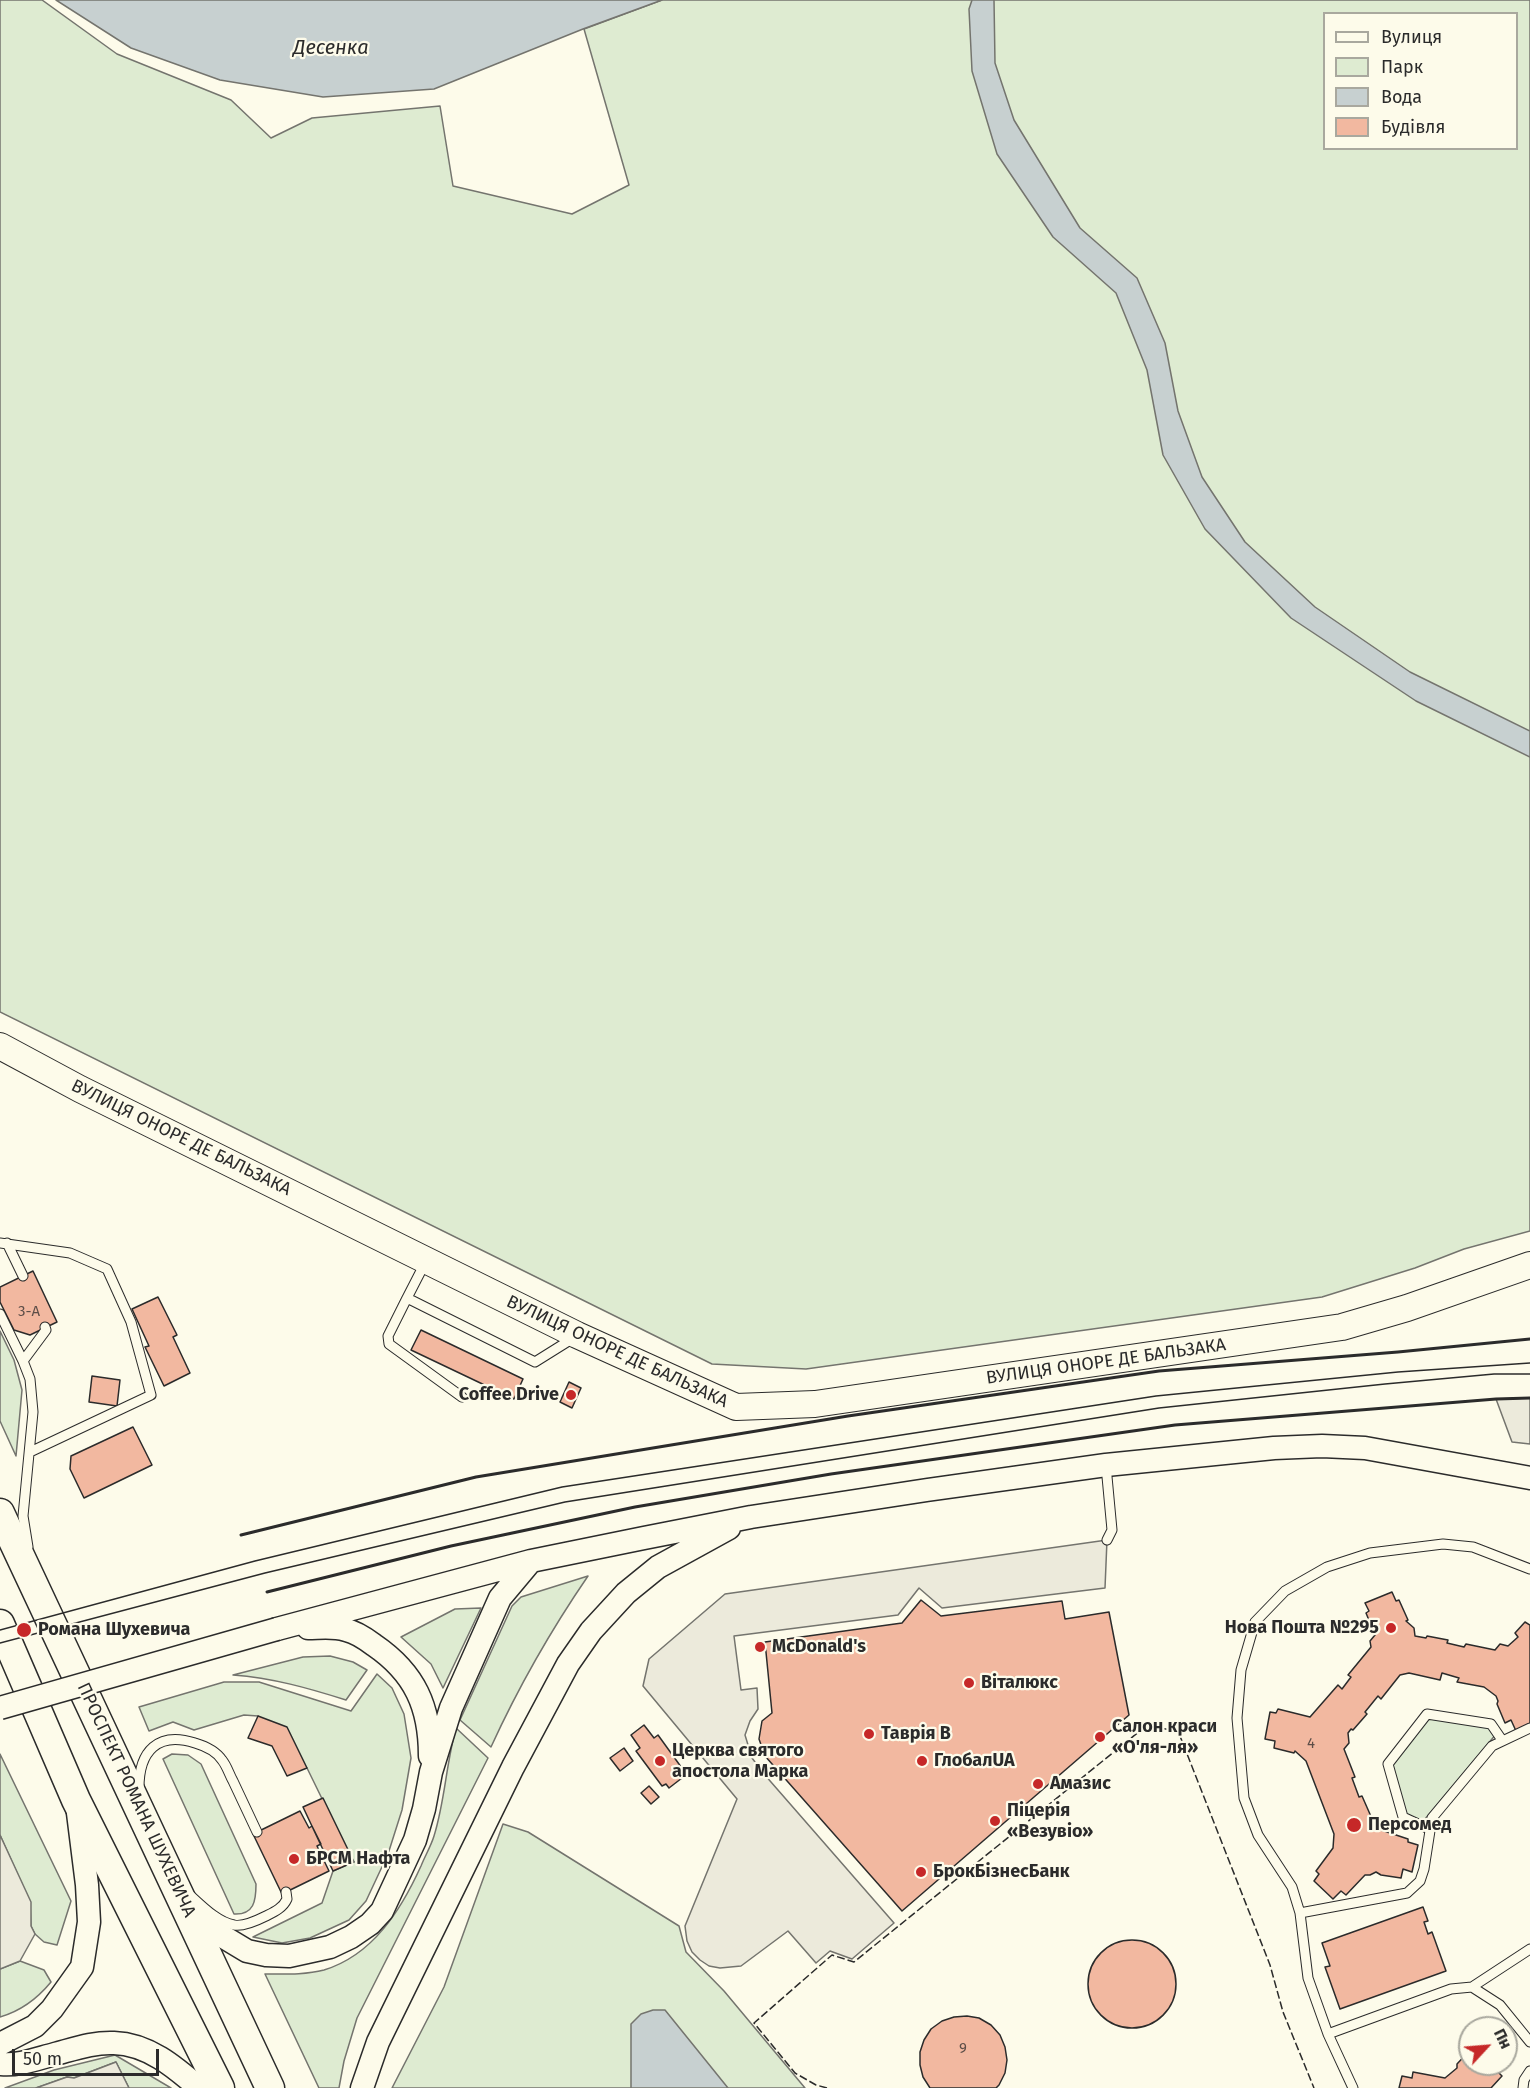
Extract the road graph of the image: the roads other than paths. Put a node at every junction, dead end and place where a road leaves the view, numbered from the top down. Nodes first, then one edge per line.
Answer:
1 (0, 1046) edge
2 (4, 1243) edge
3 (426, 1261) junction
4 (1530, 1265) edge
5 (23, 1276) dead end
6 (407, 1298) junction
7 (0, 1314) edge
8 (45, 1327) dead end
9 (577, 1335) junction
10 (24, 1361) junction
11 (462, 1397) dead end
12 (30, 1452) junction
13 (1106, 1465) junction
14 (1530, 1478) edge
15 (0, 1513) edge
16 (751, 1517) junction
17 (1107, 1540) dead end
18 (531, 1561) junction
19 (1530, 1569) edge
20 (34, 1583) junction
21 (0, 1624) edge
22 (277, 1629) junction
23 (0, 1708) edge
24 (1530, 1728) edge
25 (1502, 1740) junction
26 (431, 1772) junction
27 (76, 1800) junction
28 (140, 1811) junction
29 (1429, 1829) junction
30 (257, 1832) dead end
31 (170, 1871) junction
32 (286, 1892) dead end
33 (1300, 1913) junction
34 (192, 1918) junction
35 (1530, 1949) edge
36 (1472, 1987) junction
37 (1328, 2034) junction
38 (1530, 2042) edge
39 (0, 2044) edge
40 (0, 2064) edge
41 (1530, 2071) edge
42 (199, 2088) edge
43 (220, 2088) edge
44 (270, 2088) edge
45 (362, 2088) edge
46 (1353, 2088) edge
47 (1523, 2088) edge

1 - 3 main road, ВУЛИЦЯ ОНОРЕ ДЕ БАЛЬЗАКА
2 - 5 lane
2 - 12 lane
3 - 6 lane
3 - 9 main road, ВУЛИЦЯ ОНОРЕ ДЕ БАЛЬЗАКА
4 - 9 main road, ВУЛИЦЯ ОНОРЕ ДЕ БАЛЬЗАКА
6 - 9 lane
6 - 11 lane
7 - 10 lane
8 - 10 lane
10 - 12 lane
12 - 20 lane
13 - 14 street
13 - 16 street
13 - 17 lane
15 - 20 main road, ПРОСПЕКТ РОМАНА ШУХЕВИЧА
16 - 18 street
16 - 45 street
18 - 22 street
18 - 26 street
19 - 33 lane
20 - 28 main road, ПРОСПЕКТ РОМАНА ШУХЕВИЧА
21 - 27 main road
22 - 23 street, bridge
22 - 26 street
24 - 25 lane
25 - 29 lane
25 - 29 lane
26 - 34 street
27 - 39 street
27 - 43 main road
28 - 30 lane
28 - 31 main road, ПРОСПЕКТ РОМАНА ШУХЕВИЧА
29 - 33 lane
31 - 32 lane
31 - 34 main road, ПРОСПЕКТ РОМАНА ШУХЕВИЧА
33 - 37 lane
34 - 44 main road, ПРОСПЕКТ РОМАНА ШУХЕВИЧА
35 - 36 lane
36 - 37 lane
36 - 38 lane
37 - 46 lane
40 - 42 street
41 - 47 lane

